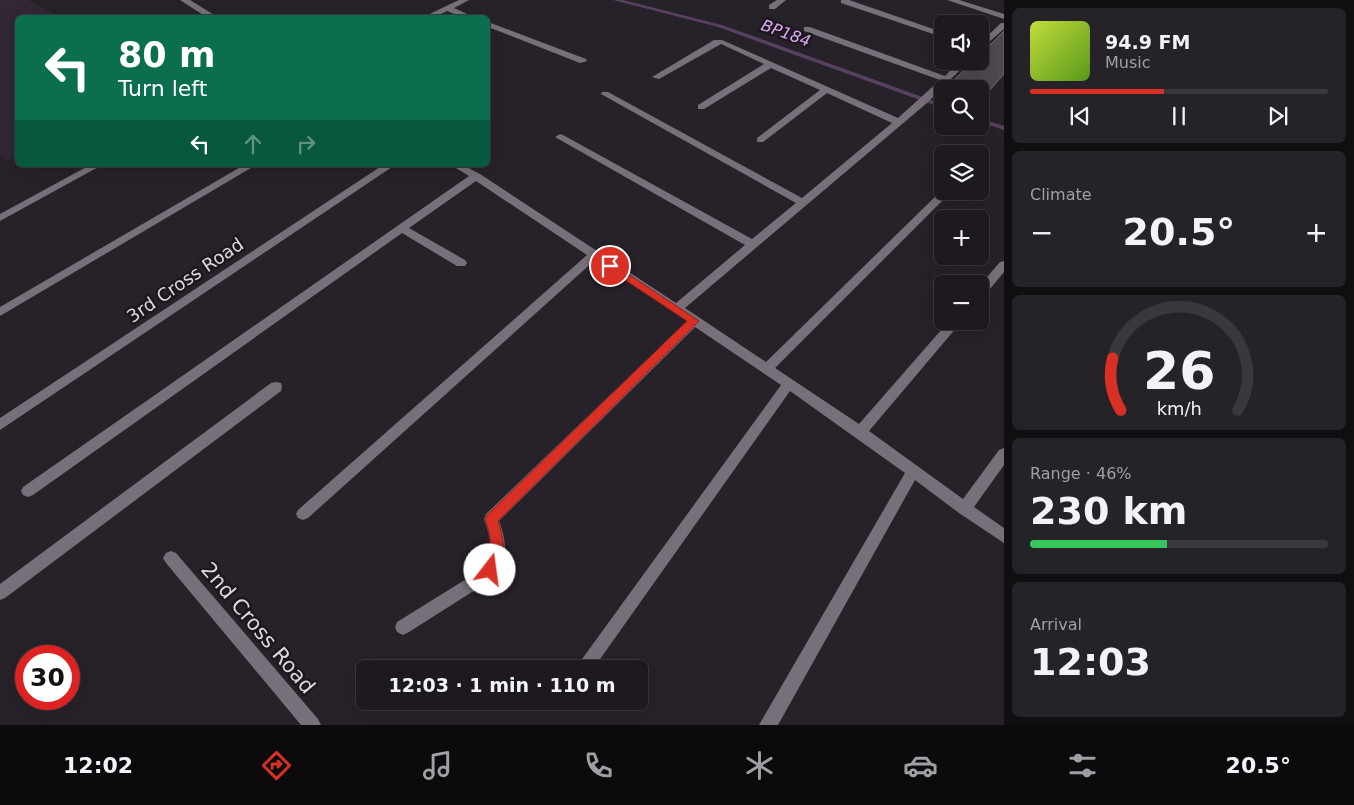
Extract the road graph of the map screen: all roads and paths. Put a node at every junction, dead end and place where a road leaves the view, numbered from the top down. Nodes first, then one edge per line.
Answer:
1 (184, 0) edge
2 (465, 0) edge
3 (782, 0) edge
4 (951, 0) edge
5 (844, 1) edge
6 (772, 7) dead end
7 (447, 8) junction
8 (210, 15) edge
9 (432, 15) edge
10 (464, 15) edge
11 (1004, 17) edge
12 (490, 25) edge
13 (1004, 25) edge
14 (807, 29) dead end
15 (934, 32) edge
16 (989, 39) edge
17 (583, 61) dead end
18 (771, 64) junction
19 (955, 70) edge
20 (656, 77) dead end
21 (945, 79) junction
22 (826, 90) junction
23 (605, 94) dead end
24 (701, 107) dead end
25 (898, 122) junction
26 (560, 137) dead end
27 (760, 140) dead end
28 (93, 167) edge
29 (248, 167) edge
30 (387, 167) edge
31 (460, 167) edge
32 (476, 176) junction
33 (938, 200) edge
34 (802, 202) junction
35 (0, 218) edge
36 (403, 229) junction
37 (754, 245) junction
38 (594, 255) junction
39 (461, 263) dead end
40 (1004, 265) edge
41 (989, 282) edge
42 (676, 309) junction
43 (0, 312) edge
44 (694, 321) junction
45 (948, 330) edge
46 (767, 368) junction
47 (788, 383) junction
48 (276, 387) dead end
49 (0, 425) edge
50 (860, 432) junction
51 (1004, 454) edge
52 (912, 471) junction
53 (28, 490) dead end
54 (964, 509) junction
55 (303, 514) dead end
56 (1004, 536) edge
57 (171, 558) dead end
58 (0, 593) edge
59 (403, 627) dead end
60 (589, 660) edge
61 (312, 725) edge
62 (768, 725) edge

1 - 8 street
2 - 7 street
3 - 6 street
4 - 11 street
5 - 15 street
7 - 9 street
7 - 10 street
12 - 17 street
13 - 16 street
14 - 21 street
18 - 20 street
18 - 22 street
18 - 24 street
19 - 21 street
21 - 25 street
22 - 25 street
22 - 27 street
23 - 34 street
25 - 34 street
26 - 37 street
28 - 35 street
29 - 43 street
30 - 49 street, 3rd Cross Road
31 - 32 street
32 - 36 street
32 - 38 street
33 - 46 street
34 - 37 street
36 - 39 street
36 - 53 street
37 - 42 street
38 - 42 street
38 - 55 street
40 - 41 street
42 - 44 street
44 - 46 street
44 - 59 street
45 - 50 street
46 - 47 street
47 - 50 street
47 - 60 street
48 - 58 street
50 - 52 street
51 - 54 street
52 - 54 street
52 - 62 street
54 - 56 street
57 - 61 street, 2nd Cross Road

